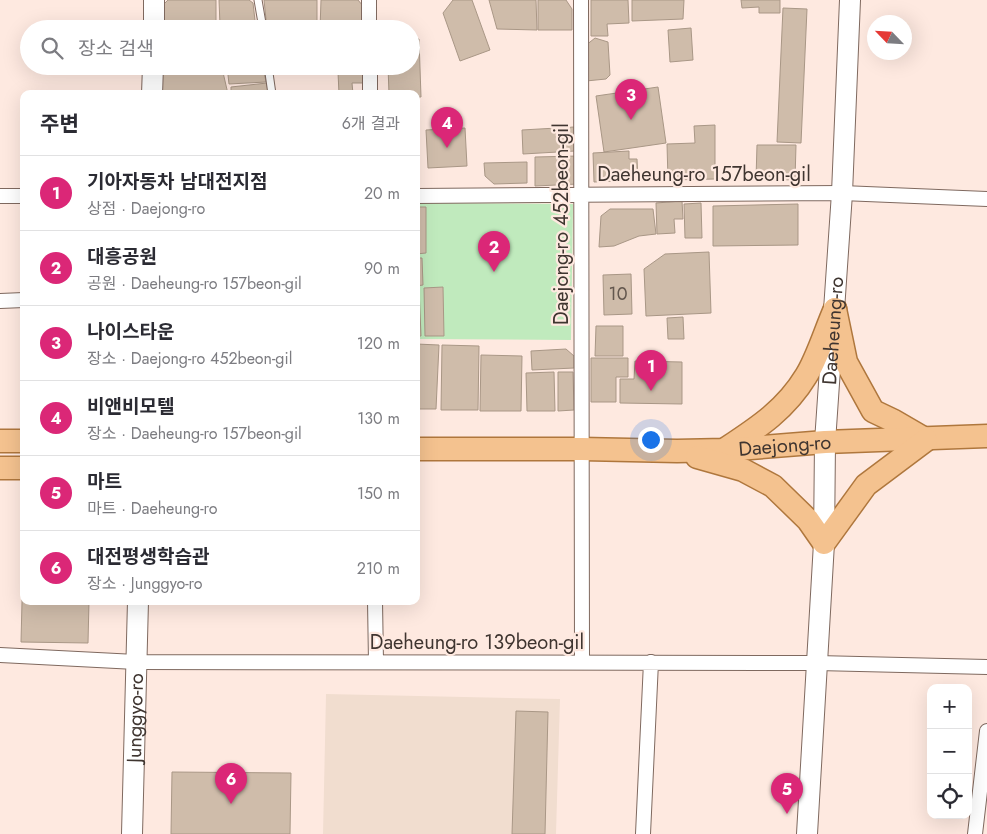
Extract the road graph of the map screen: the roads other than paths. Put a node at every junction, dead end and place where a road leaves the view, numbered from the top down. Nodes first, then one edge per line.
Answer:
1 (154, 0) edge
2 (258, 0) edge
3 (369, 0) edge
4 (581, 0) edge
5 (850, 0) edge
6 (154, 20) edge
7 (261, 20) edge
8 (370, 20) edge
9 (152, 75) edge
10 (269, 75) edge
11 (370, 75) edge
12 (152, 90) edge
13 (271, 90) edge
14 (370, 90) edge
15 (842, 193) junction
16 (581, 195) junction
17 (0, 196) edge
18 (20, 196) edge
19 (420, 196) edge
20 (987, 199) edge
21 (20, 300) edge
22 (0, 301) edge
23 (835, 309) junction
24 (987, 436) edge
25 (926, 440) junction
26 (0, 441) edge
27 (20, 441) edge
28 (825, 442) junction
29 (420, 449) edge
30 (582, 449) junction
31 (725, 450) junction
32 (677, 451) junction
33 (0, 468) edge
34 (20, 468) edge
35 (824, 543) junction
36 (138, 605) edge
37 (376, 605) edge
38 (0, 655) edge
39 (136, 662) junction
40 (376, 662) junction
41 (582, 662) junction
42 (651, 662) junction
43 (818, 663) junction
44 (987, 667) edge
45 (987, 731) edge
46 (132, 834) edge
47 (643, 834) edge
48 (807, 834) edge
49 (975, 834) edge

1 - 6 main road
2 - 7 lane
3 - 8 street
4 - 16 street, Daejong-ro 452beon-gil
5 - 15 main road, Daeheung-ro
9 - 12 main road
10 - 13 lane
11 - 14 street
15 - 16 street, Daeheung-ro 157beon-gil
15 - 20 street, Daeheung-ro 157beon-gil
15 - 23 main road, Daeheung-ro
16 - 19 street, Daeheung-ro 157beon-gil
16 - 30 street, Daejong-ro 452beon-gil
17 - 18 street
21 - 22 street
23 - 25 main road
23 - 28 main road, Daeheung-ro
23 - 31 main road
24 - 25 main road, Daejong-ro
25 - 28 main road, Daejong-ro
25 - 35 main road
26 - 27 main road
28 - 31 main road, Daejong-ro
28 - 35 main road, Daeheung-ro
29 - 30 main road, Daejong-ro
30 - 32 main road, Daejong-ro
30 - 41 street
31 - 32 main road, Daejong-ro
32 - 35 main road
33 - 34 main road
35 - 43 main road, Daeheung-ro
36 - 39 main road, Junggyo-ro
37 - 40 street
38 - 39 street, Daeheung-ro 139beon-gil
39 - 40 street, Daeheung-ro 139beon-gil
39 - 46 main road, Junggyo-ro
40 - 41 street, Daeheung-ro 139beon-gil
41 - 42 street, Daeheung-ro 139beon-gil
42 - 43 street, Daeheung-ro 139beon-gil
42 - 47 street
43 - 44 street
43 - 48 main road, Daeheung-ro
45 - 49 street

